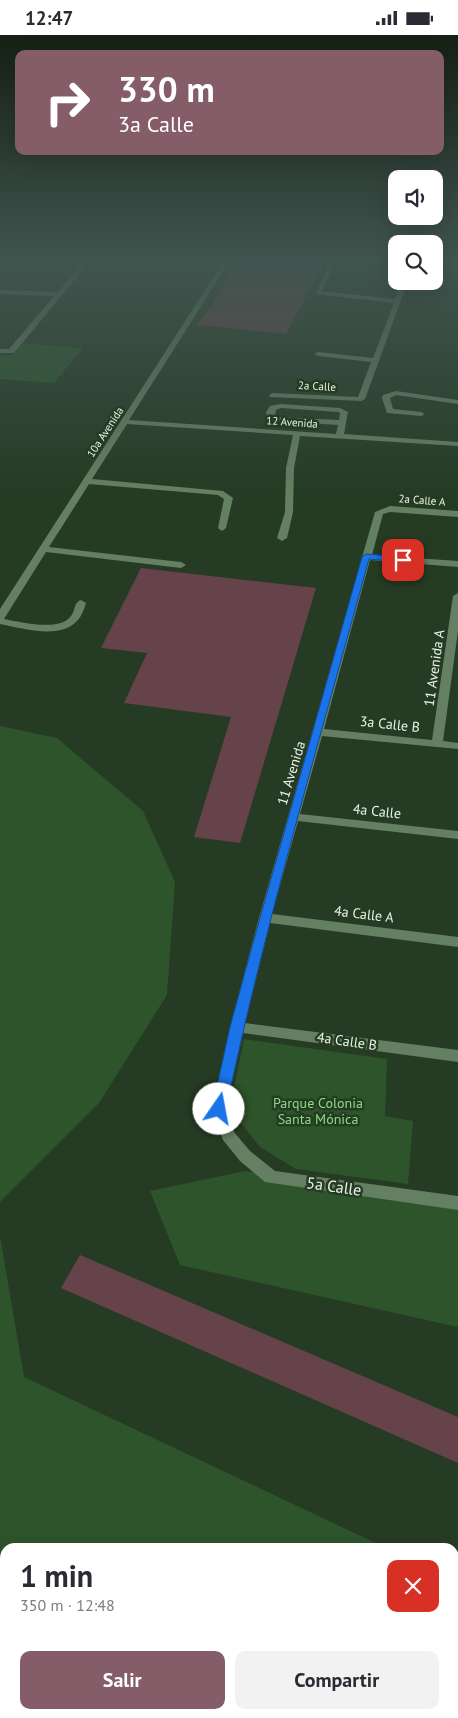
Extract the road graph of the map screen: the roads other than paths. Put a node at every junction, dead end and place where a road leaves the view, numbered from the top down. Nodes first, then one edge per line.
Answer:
1 (22, 338) edge
2 (178, 338) edge
3 (384, 338) edge
4 (0, 351) edge
5 (318, 354) dead end
6 (376, 360) junction
7 (273, 395) dead end
8 (458, 402) edge
9 (387, 403) junction
10 (406, 405) dead end
11 (421, 414) dead end
12 (124, 422) junction
13 (342, 423) junction
14 (297, 433) junction
15 (340, 436) junction
16 (458, 444) edge
17 (87, 481) junction
18 (383, 509) joint
19 (458, 514) edge
20 (222, 528) dead end
21 (282, 538) dead end
22 (43, 549) junction
23 (366, 557) junction
24 (458, 564) edge
25 (181, 565) dead end
26 (458, 596) edge
27 (81, 603) dead end
28 (0, 617) edge
29 (319, 732) junction
30 (436, 744) junction
31 (458, 746) edge
32 (293, 817) junction
33 (458, 835) edge
34 (266, 918) junction
35 (458, 943) edge
36 (237, 1027) junction
37 (458, 1056) edge
38 (228, 1135) joint
39 (458, 1203) edge

1 - 4 street
2 - 12 street, 10a Avenida
3 - 6 street
5 - 6 street
6 - 7 street, 2a Calle
8 - 9 street
9 - 10 street
9 - 11 street
12 - 14 street, 12 Avenida
12 - 17 street, 10a Avenida
13 - 13 street
13 - 15 street
14 - 15 street, 12 Avenida
14 - 21 street
15 - 16 street, 12 Avenida
17 - 20 street
17 - 22 street, 10a Avenida
18 - 19 street, 2a Calle A
18 - 23 street, 11 Avenida
22 - 25 street
22 - 28 street, 10a Avenida
23 - 24 street
23 - 29 street, 11 Avenida
26 - 30 street, 11 Avenida A
27 - 28 street
29 - 30 street, 3a Calle B
29 - 32 street, 11 Avenida
30 - 31 street, 3a Calle B
32 - 33 street, 4a Calle
32 - 34 street, 11 Avenida
34 - 35 street, 4a Calle A
34 - 36 street, 11 Avenida
36 - 37 street, 4a Calle B
36 - 38 street, 11 Avenida
38 - 39 street, 5a Calle

